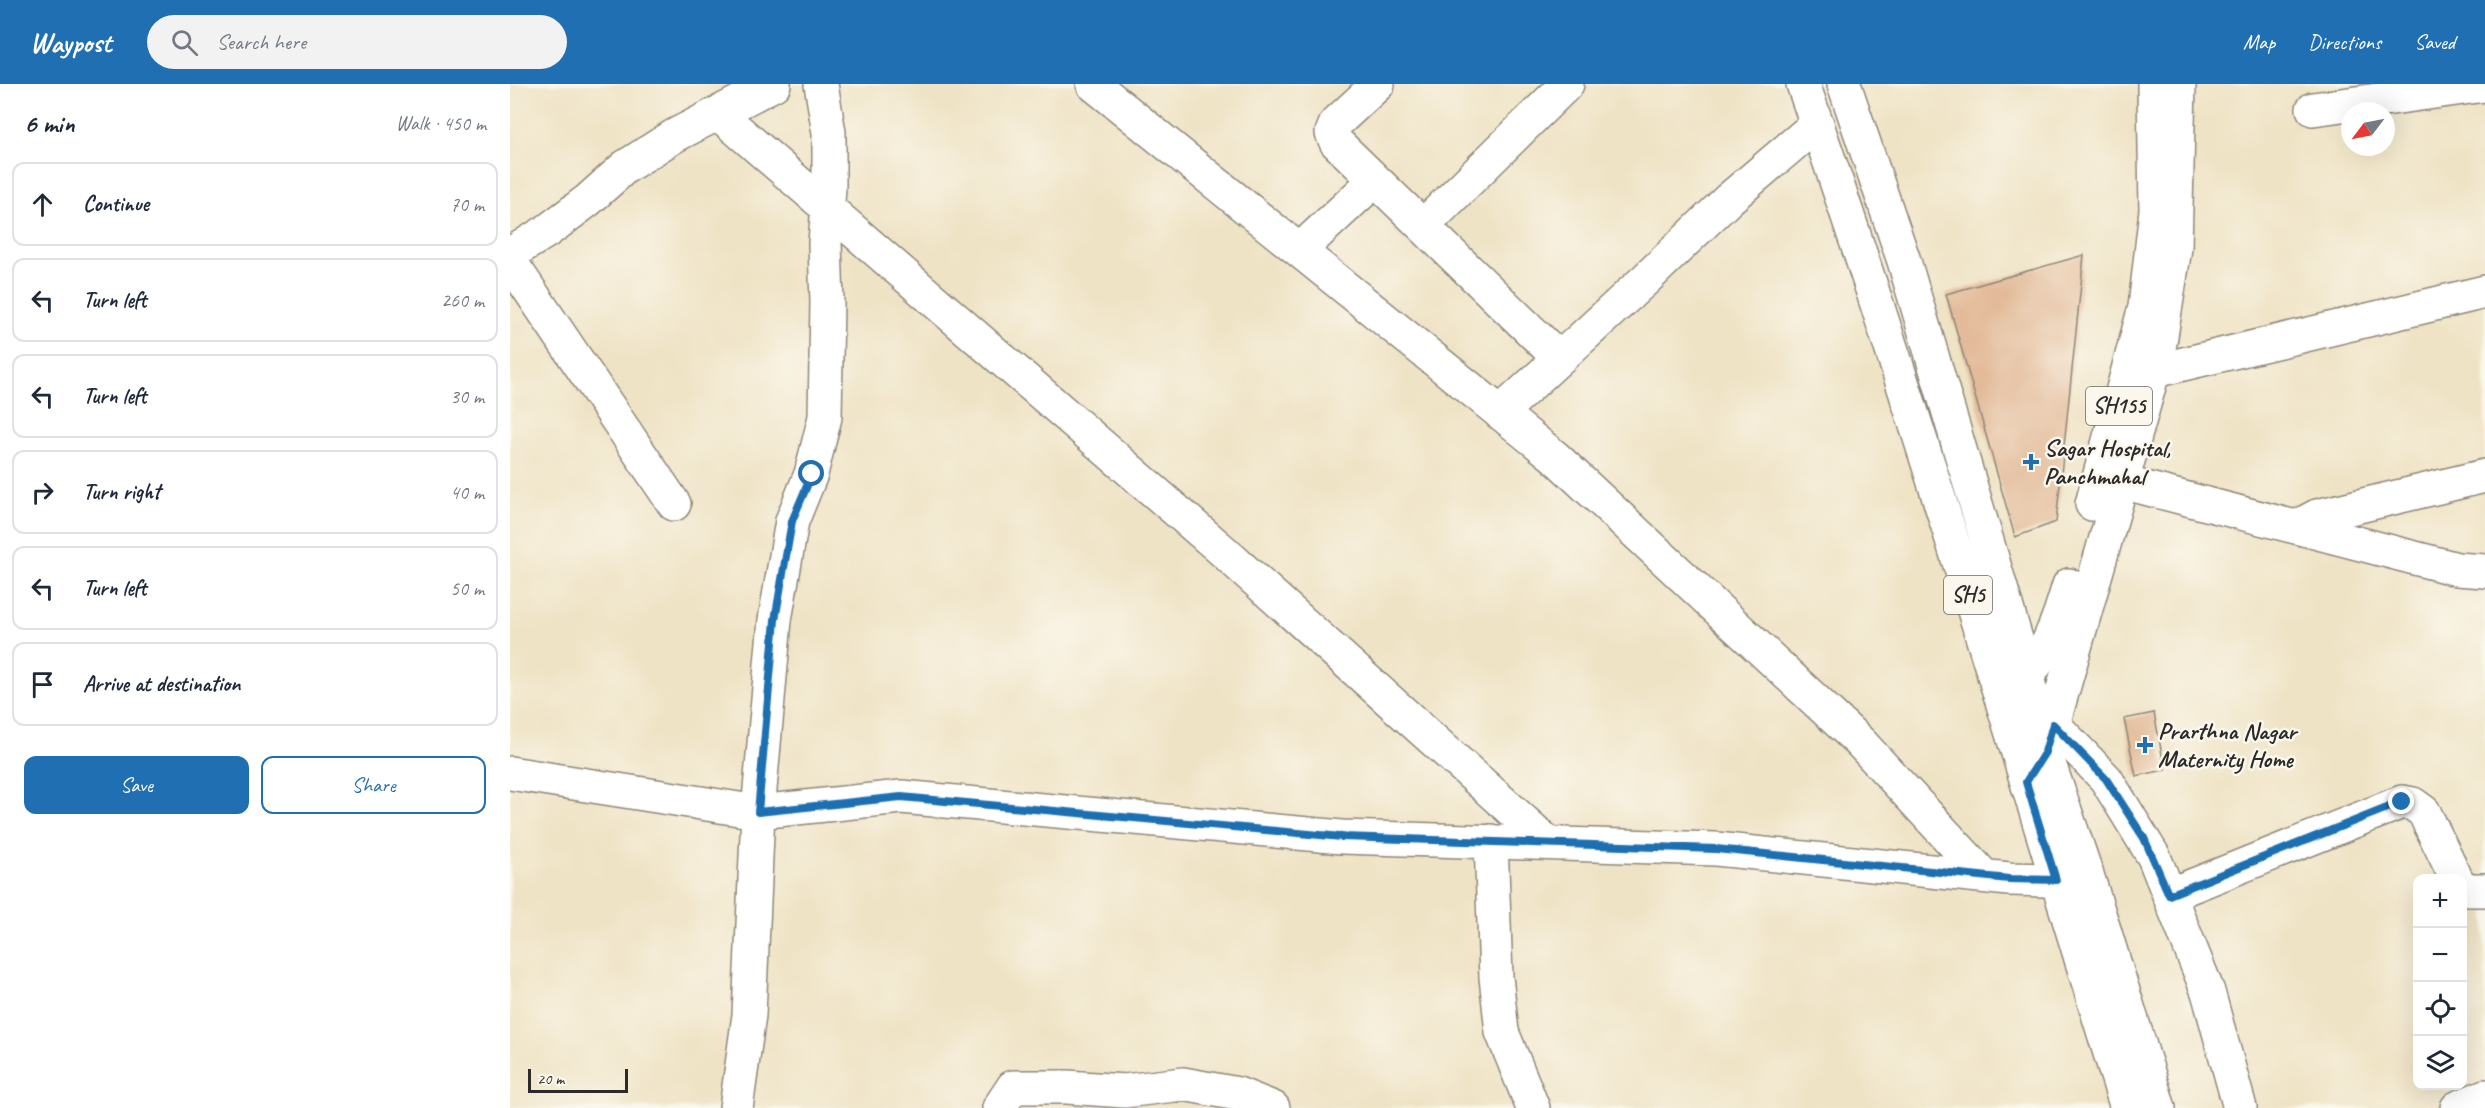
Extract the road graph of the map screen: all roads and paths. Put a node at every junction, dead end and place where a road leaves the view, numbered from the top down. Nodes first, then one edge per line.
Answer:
1 (774, 84) edge
2 (821, 84) edge
3 (1093, 84) edge
4 (1378, 84) edge
5 (1567, 84) edge
6 (1803, 84) edge
7 (1844, 84) edge
8 (2154, 84) edge
9 (2179, 84) edge
10 (2485, 85) edge
11 (2441, 88) edge
12 (2313, 109) dead end
13 (719, 114) junction
14 (1817, 124) junction
15 (1376, 180) junction
16 (828, 206) junction
17 (1423, 226) junction
18 (1300, 250) junction
19 (510, 254) edge
20 (510, 261) edge
21 (2485, 292) edge
22 (1559, 358) junction
23 (2154, 371) junction
24 (1500, 413) junction
25 (2485, 476) edge
26 (2122, 482) junction
27 (674, 504) dead end
28 (2296, 527) junction
29 (2485, 571) edge
30 (2027, 676) junction
31 (2002, 705) junction
32 (2049, 738) junction
33 (510, 772) edge
34 (2026, 782) junction
35 (758, 812) junction
36 (1491, 841) junction
37 (1548, 843) junction
38 (2454, 874) edge
39 (1984, 876) junction
40 (2056, 880) junction
41 (2090, 881) junction
42 (2467, 889) edge
43 (2485, 890) edge
44 (2169, 895) junction
45 (2485, 1095) edge
46 (736, 1108) edge
47 (999, 1108) edge
48 (1273, 1108) edge
49 (1533, 1108) edge
50 (2127, 1108) edge
51 (2159, 1108) edge
52 (2240, 1108) edge
53 (2457, 1108) edge

1 - 13 street
2 - 16 street
3 - 18 street
4 - 15 street
5 - 17 street
6 - 14 street, SH5
7 - 30 street
8 - 30 street, SH155
9 - 23 street, SH155
10 - 11 street
11 - 12 street
13 - 16 street
13 - 19 street
14 - 22 street
14 - 31 street, SH5
15 - 17 street
15 - 18 street
16 - 35 street
16 - 37 street
17 - 22 street
18 - 24 street
20 - 27 street
21 - 23 street
22 - 24 street
23 - 26 street, SH155
24 - 39 street
25 - 28 street
26 - 28 street
26 - 32 street, SH155
28 - 29 street
30 - 31 street, SH155
30 - 32 street
31 - 34 street, SH5
32 - 34 street, SH155
32 - 41 street
32 - 44 street
33 - 35 street
34 - 40 street, SH5
35 - 36 street
35 - 46 street
36 - 37 street
36 - 49 street
37 - 39 street
38 - 44 street
39 - 40 street
40 - 41 street
40 - 50 street, SH5
41 - 51 street
42 - 43 street
44 - 52 street
45 - 53 street
47 - 48 street

